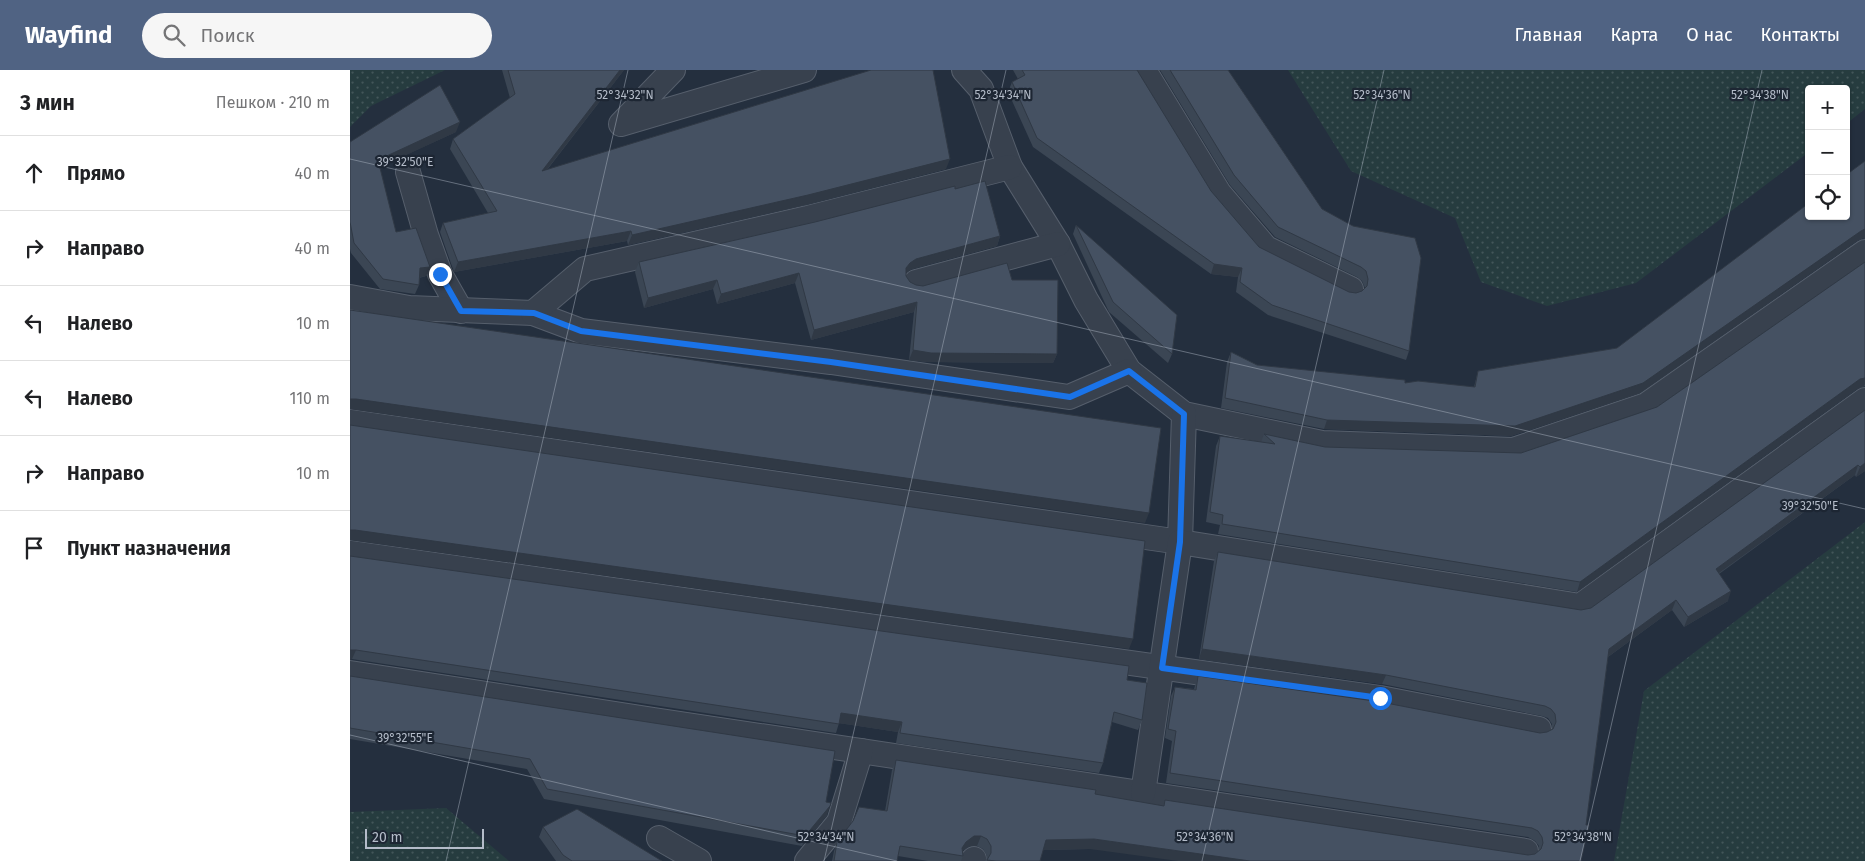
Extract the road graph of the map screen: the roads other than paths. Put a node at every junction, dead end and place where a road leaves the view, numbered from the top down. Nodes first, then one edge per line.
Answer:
1 (673, 70) edge
2 (964, 70) edge
3 (1144, 70) edge
4 (797, 71) edge
5 (1010, 167) junction
6 (408, 172) dead end
7 (1058, 244) junction
8 (1865, 252) edge
9 (916, 282) dead end
10 (1351, 289) dead end
11 (350, 297) edge
12 (461, 311) junction
13 (534, 313) junction
14 (1129, 371) junction
15 (1865, 400) edge
16 (1184, 414) junction
17 (350, 422) edge
18 (1180, 542) junction
19 (350, 553) edge
20 (1162, 668) junction
21 (350, 673) edge
22 (1539, 729) dead end
23 (861, 751) junction
24 (1143, 793) junction
25 (659, 838) dead end
26 (1526, 850) dead end
27 (699, 861) edge
28 (807, 861) edge

1 - 4 lane
2 - 5 lane
3 - 10 lane
5 - 7 lane
5 - 13 lane
6 - 12 lane
7 - 9 lane
7 - 14 lane
8 - 16 lane
11 - 12 lane
12 - 13 lane
13 - 14 lane
14 - 16 lane
15 - 18 lane
16 - 18 lane
17 - 18 lane
18 - 20 lane
19 - 20 lane
20 - 22 lane
20 - 24 lane
21 - 23 lane
23 - 24 lane
23 - 28 lane
24 - 26 lane
25 - 27 lane

